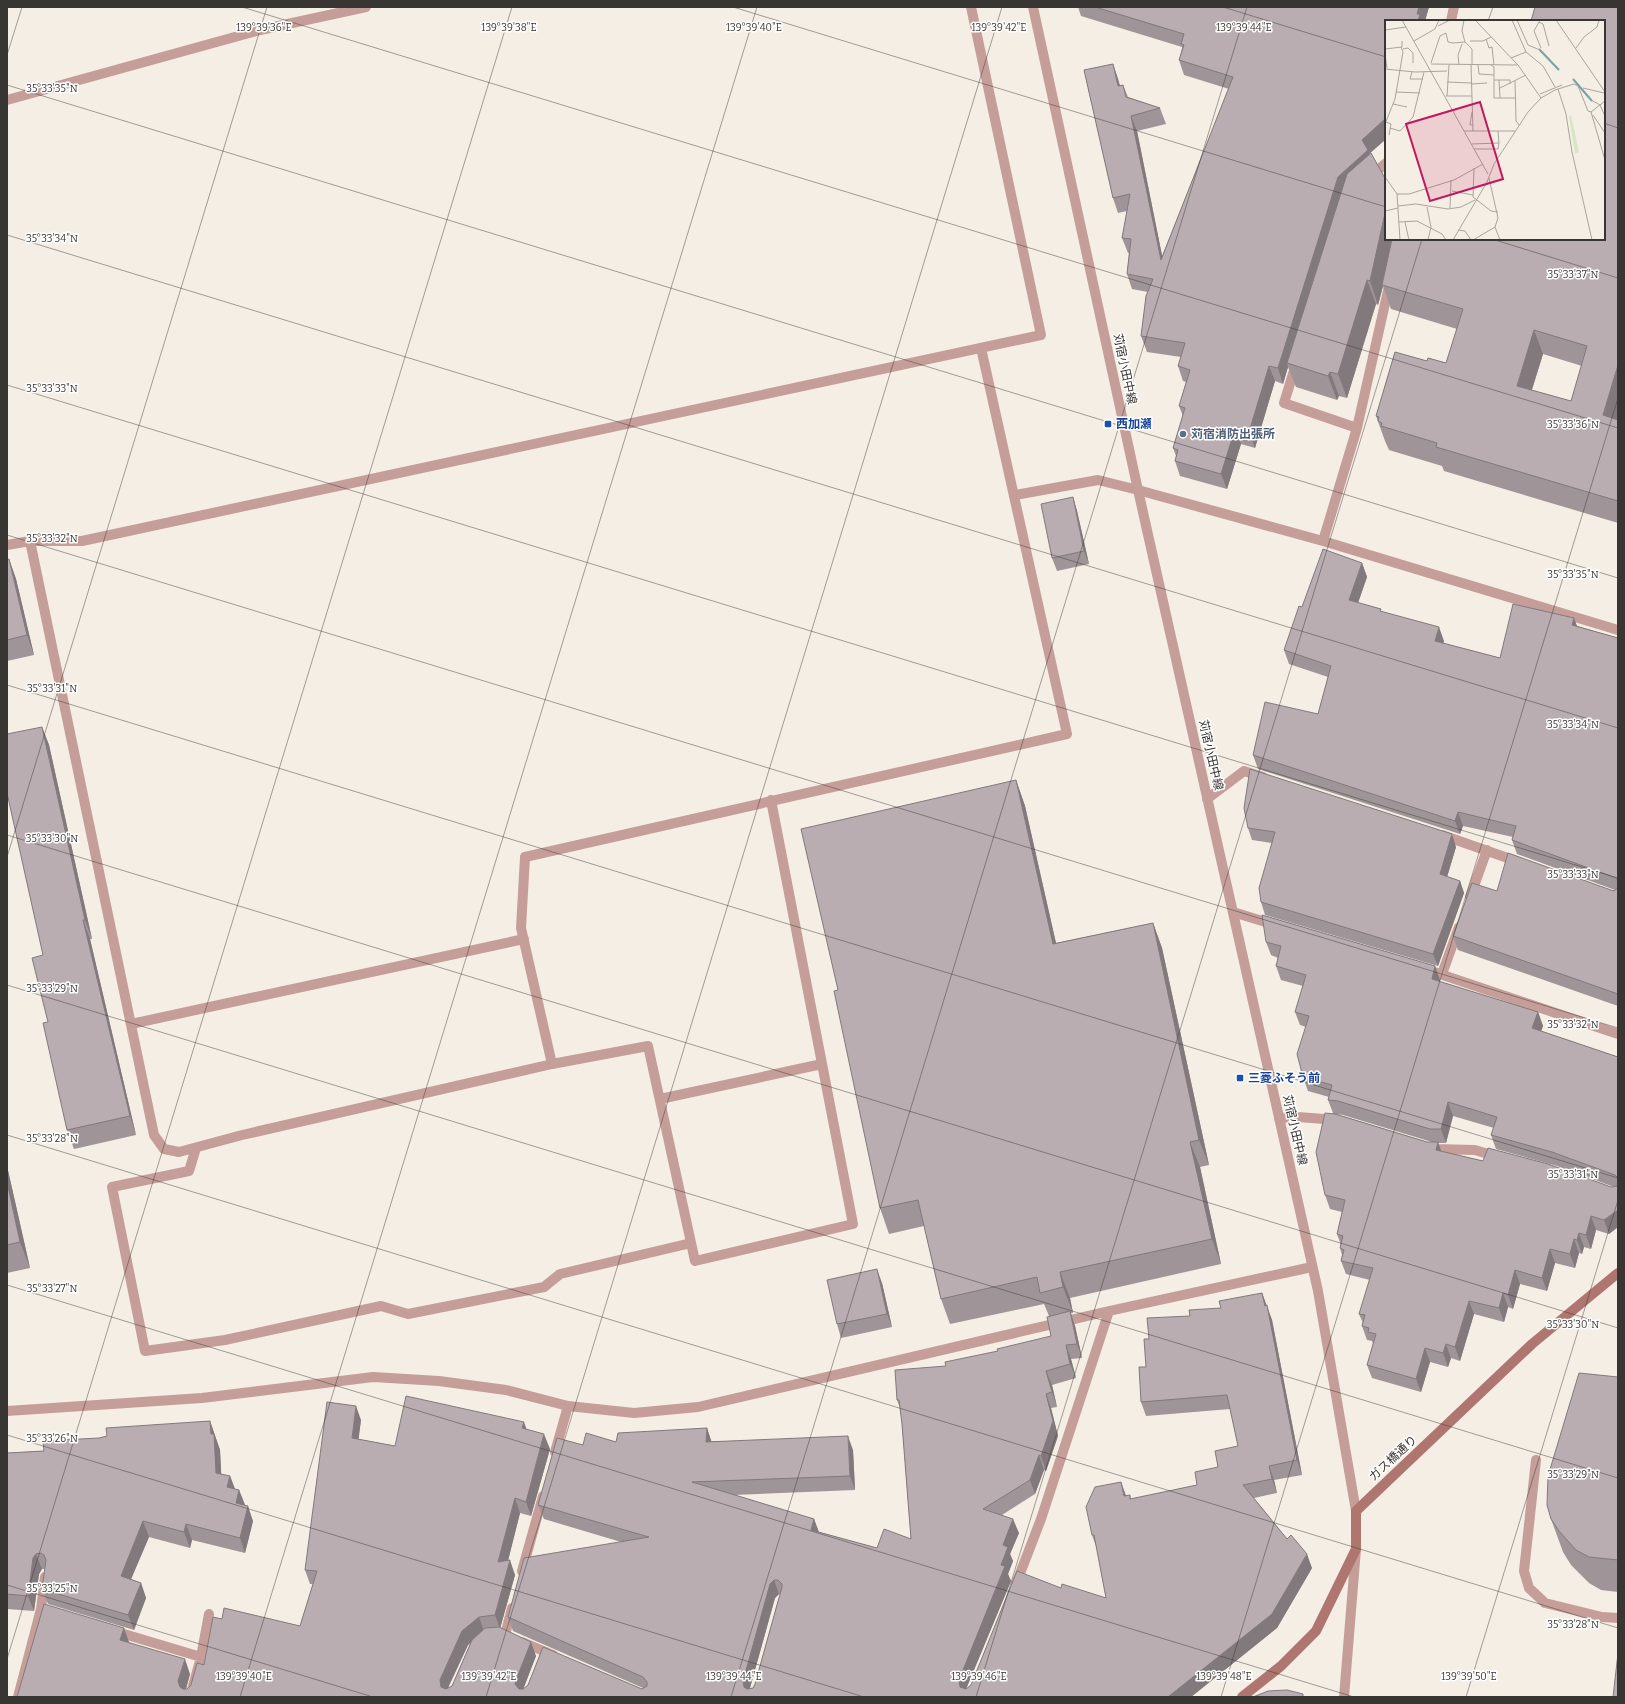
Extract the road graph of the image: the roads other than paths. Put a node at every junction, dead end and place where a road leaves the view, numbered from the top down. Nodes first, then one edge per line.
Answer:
1 (366, 7) edge
2 (971, 7) edge
3 (1033, 7) edge
4 (1454, 7) edge
5 (1451, 20) edge
6 (7, 100) edge
7 (1385, 164) edge
8 (1362, 184) edge
9 (1391, 278) edge
10 (981, 348) junction
11 (1300, 352) edge
12 (1357, 428) junction
13 (1138, 490) junction
14 (1015, 495) junction
15 (30, 541) junction
16 (1323, 541) junction
17 (7, 545) edge
18 (1618, 630) edge
19 (1274, 781) edge
20 (1207, 799) junction
21 (771, 800) junction
22 (1433, 832) edge
23 (1486, 850) junction
24 (1530, 866) edge
25 (1233, 912) junction
26 (1287, 929) edge
27 (524, 939) junction
28 (1413, 966) edge
29 (1442, 974) junction
30 (131, 1024) junction
31 (1618, 1034) edge
32 (552, 1064) junction
33 (822, 1064) junction
34 (660, 1099) junction
35 (1279, 1118) junction
36 (1348, 1123) edge
37 (1420, 1145) edge
38 (196, 1148) junction
39 (1511, 1160) edge
40 (691, 1243) junction
41 (1312, 1267) junction
42 (1618, 1273) edge
43 (1109, 1311) junction
44 (568, 1406) junction
45 (7, 1411) edge
46 (553, 1458) edge
47 (1536, 1460) dead end
48 (545, 1489) edge
49 (1356, 1511) junction
50 (1356, 1549) junction
51 (45, 1575) edge
52 (519, 1583) edge
53 (1013, 1592) edge
54 (516, 1596) edge
55 (41, 1608) junction
56 (209, 1614) dead end
57 (64, 1616) edge
58 (1618, 1618) edge
59 (102, 1627) edge
60 (505, 1635) junction
61 (494, 1636) edge
62 (545, 1652) junction
63 (201, 1657) junction
64 (560, 1658) edge
65 (540, 1664) edge
66 (18, 1697) edge
67 (190, 1697) edge
68 (1242, 1697) edge
69 (1344, 1697) edge

1 - 6 street
2 - 10 street
3 - 13 street, 苅宿小田中線
4 - 5 street
7 - 8 street
9 - 12 street
10 - 14 street
10 - 15 street
11 - 12 street
12 - 16 street
13 - 14 street
13 - 16 street
13 - 20 street, 苅宿小田中線
14 - 21 street
15 - 17 street
15 - 30 street
16 - 18 street
19 - 20 street
20 - 25 street, 苅宿小田中線
21 - 27 street
21 - 33 street
22 - 23 street
23 - 24 street
23 - 29 street
25 - 26 street
25 - 35 street, 苅宿小田中線
27 - 30 street
27 - 32 street
28 - 29 street
29 - 31 street
30 - 38 street
32 - 34 street
32 - 38 street
33 - 34 street
33 - 40 street
34 - 40 street
35 - 36 street
35 - 41 street, 苅宿小田中線
37 - 39 street
38 - 40 street
41 - 43 street
41 - 49 street, 苅宿小田中線
42 - 49 main road, ガス橋通り
43 - 44 street
43 - 53 street
44 - 45 street
44 - 46 street
47 - 58 street
48 - 52 street
49 - 50 main road
50 - 68 main road
50 - 69 street
51 - 55 street
54 - 60 street
55 - 57 street
55 - 66 street
56 - 63 street
59 - 63 street
60 - 61 street
60 - 62 street
62 - 64 street
62 - 65 street
63 - 67 street

